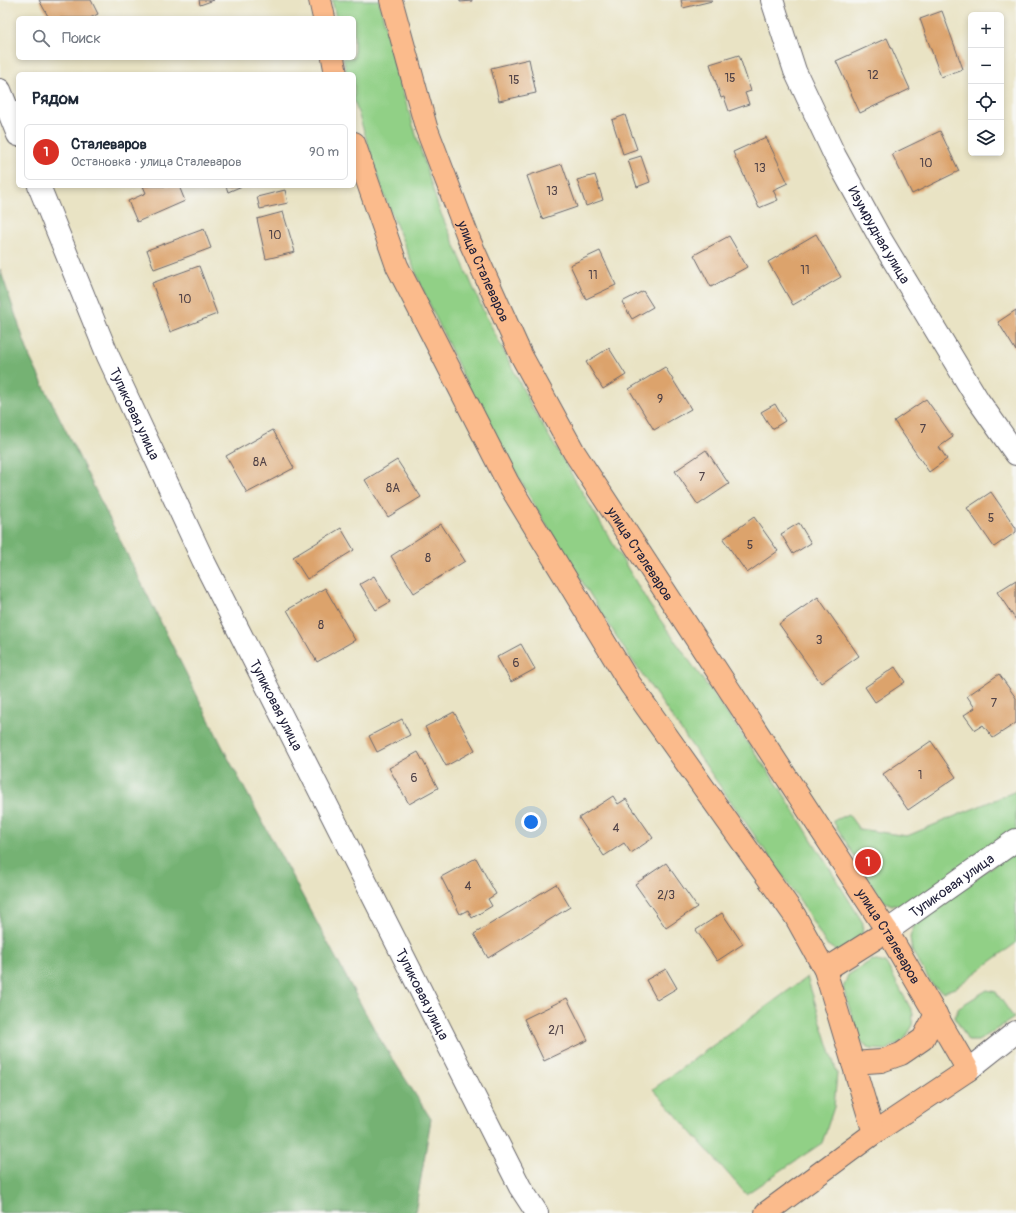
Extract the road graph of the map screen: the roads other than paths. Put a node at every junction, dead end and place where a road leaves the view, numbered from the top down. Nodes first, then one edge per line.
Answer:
1 (320, 0) edge
2 (392, 0) edge
3 (772, 0) edge
4 (324, 16) edge
5 (333, 60) edge
6 (336, 72) edge
7 (0, 90) edge
8 (16, 130) edge
9 (356, 149) edge
10 (40, 188) edge
11 (1016, 454) edge
12 (1016, 840) edge
13 (887, 932) junction
14 (825, 970) junction
15 (936, 1014) junction
16 (1016, 1032) edge
17 (853, 1063) junction
18 (968, 1070) junction
19 (874, 1133) junction
20 (537, 1213) edge
21 (766, 1213) edge

1 - 4 main road
2 - 13 main road, улица Сталеваров
3 - 11 street, Изумрудная улица
5 - 6 main road
7 - 8 street
9 - 14 main road
10 - 20 street, Тупиковая улица
12 - 13 street, Тупиковая улица
13 - 14 main road
13 - 15 main road, улица Сталеваров
14 - 17 main road
15 - 17 main road
15 - 18 main road, улица Сталеваров
16 - 18 street
17 - 19 main road
18 - 19 main road
19 - 21 main road

